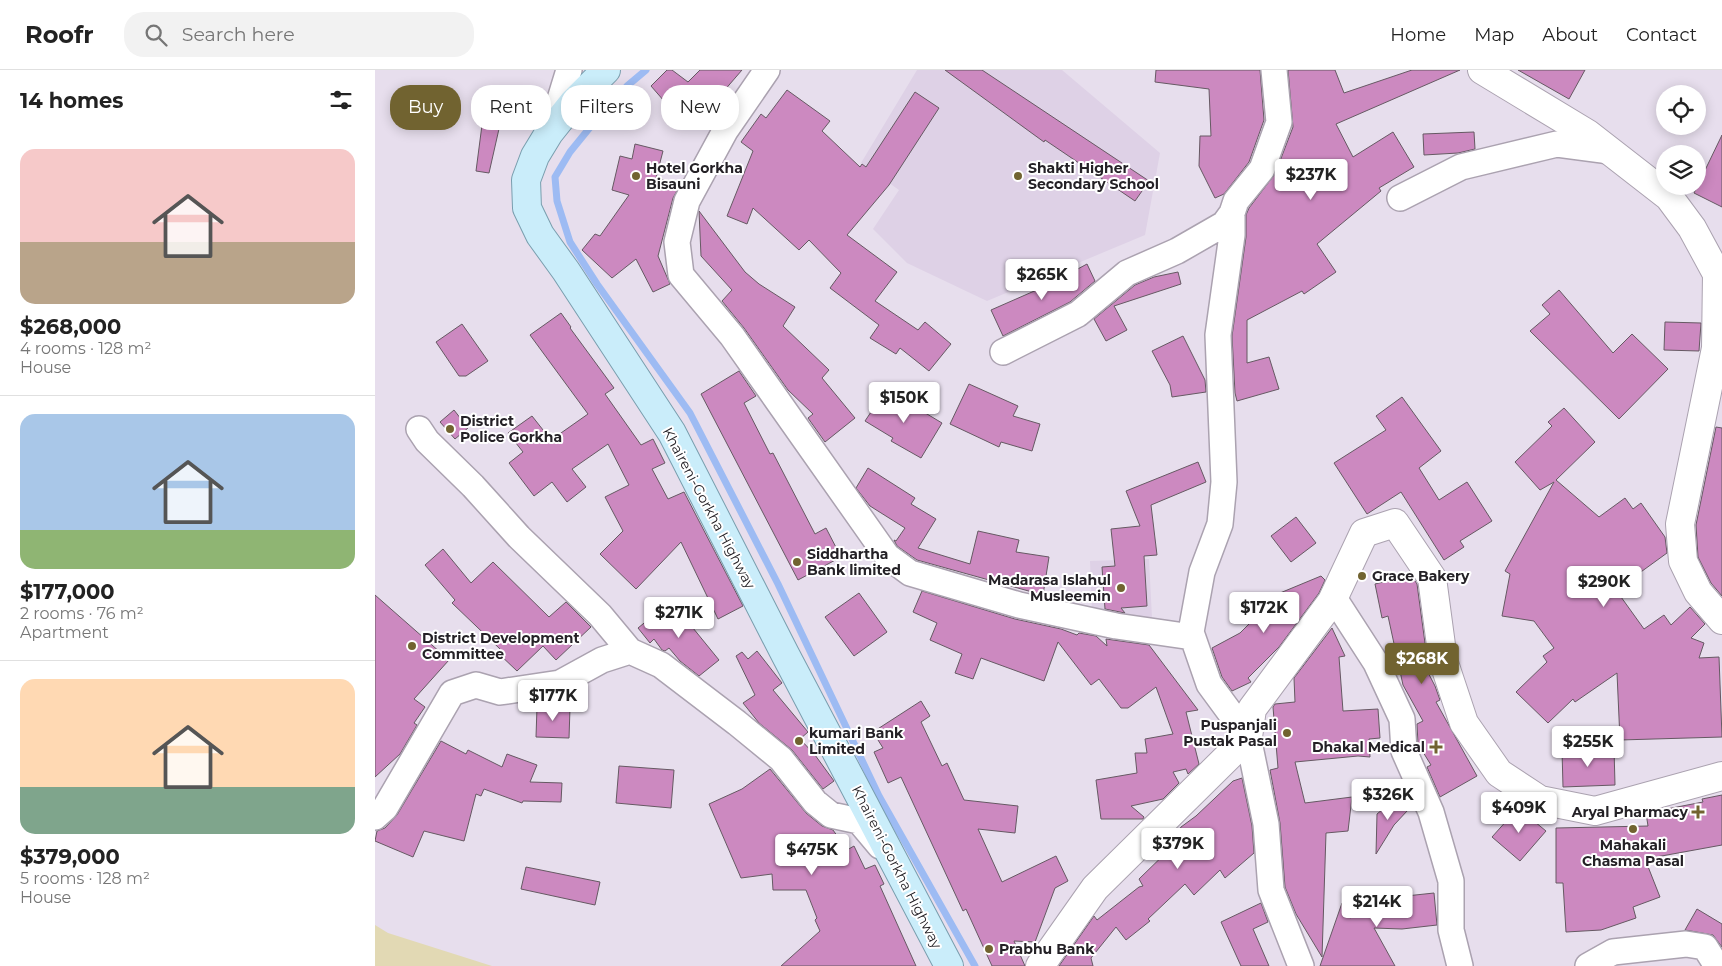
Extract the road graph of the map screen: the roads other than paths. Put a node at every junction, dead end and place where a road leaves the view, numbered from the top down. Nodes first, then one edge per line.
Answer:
1 (569, 70) edge
2 (606, 70) edge
3 (767, 70) edge
4 (1274, 70) edge
5 (1482, 70) edge
6 (549, 133) junction
7 (1611, 151) junction
8 (1400, 198) dead end
9 (1232, 212) junction
10 (1003, 352) dead end
11 (419, 429) dead end
12 (1334, 598) junction
13 (1722, 620) edge
14 (1192, 637) junction
15 (630, 651) junction
16 (1247, 737) junction
17 (1722, 776) edge
18 (378, 808) edge
19 (896, 865) junction
20 (949, 966) edge
21 (1040, 966) edge
22 (1301, 966) edge
23 (1460, 966) edge
24 (1588, 966) edge
25 (1717, 966) edge

1 - 6 street
2 - 6 main road, Khaireni-Gorkha Highway
3 - 14 street
4 - 9 street
5 - 7 street
6 - 19 main road, Khaireni-Gorkha Highway
7 - 8 street
7 - 13 street
9 - 10 street
9 - 14 street
11 - 15 street
12 - 16 street
12 - 17 street
12 - 23 street
14 - 16 street
15 - 18 street
15 - 19 street
16 - 21 street
16 - 22 street
19 - 20 main road, Khaireni-Gorkha Highway
24 - 25 street

